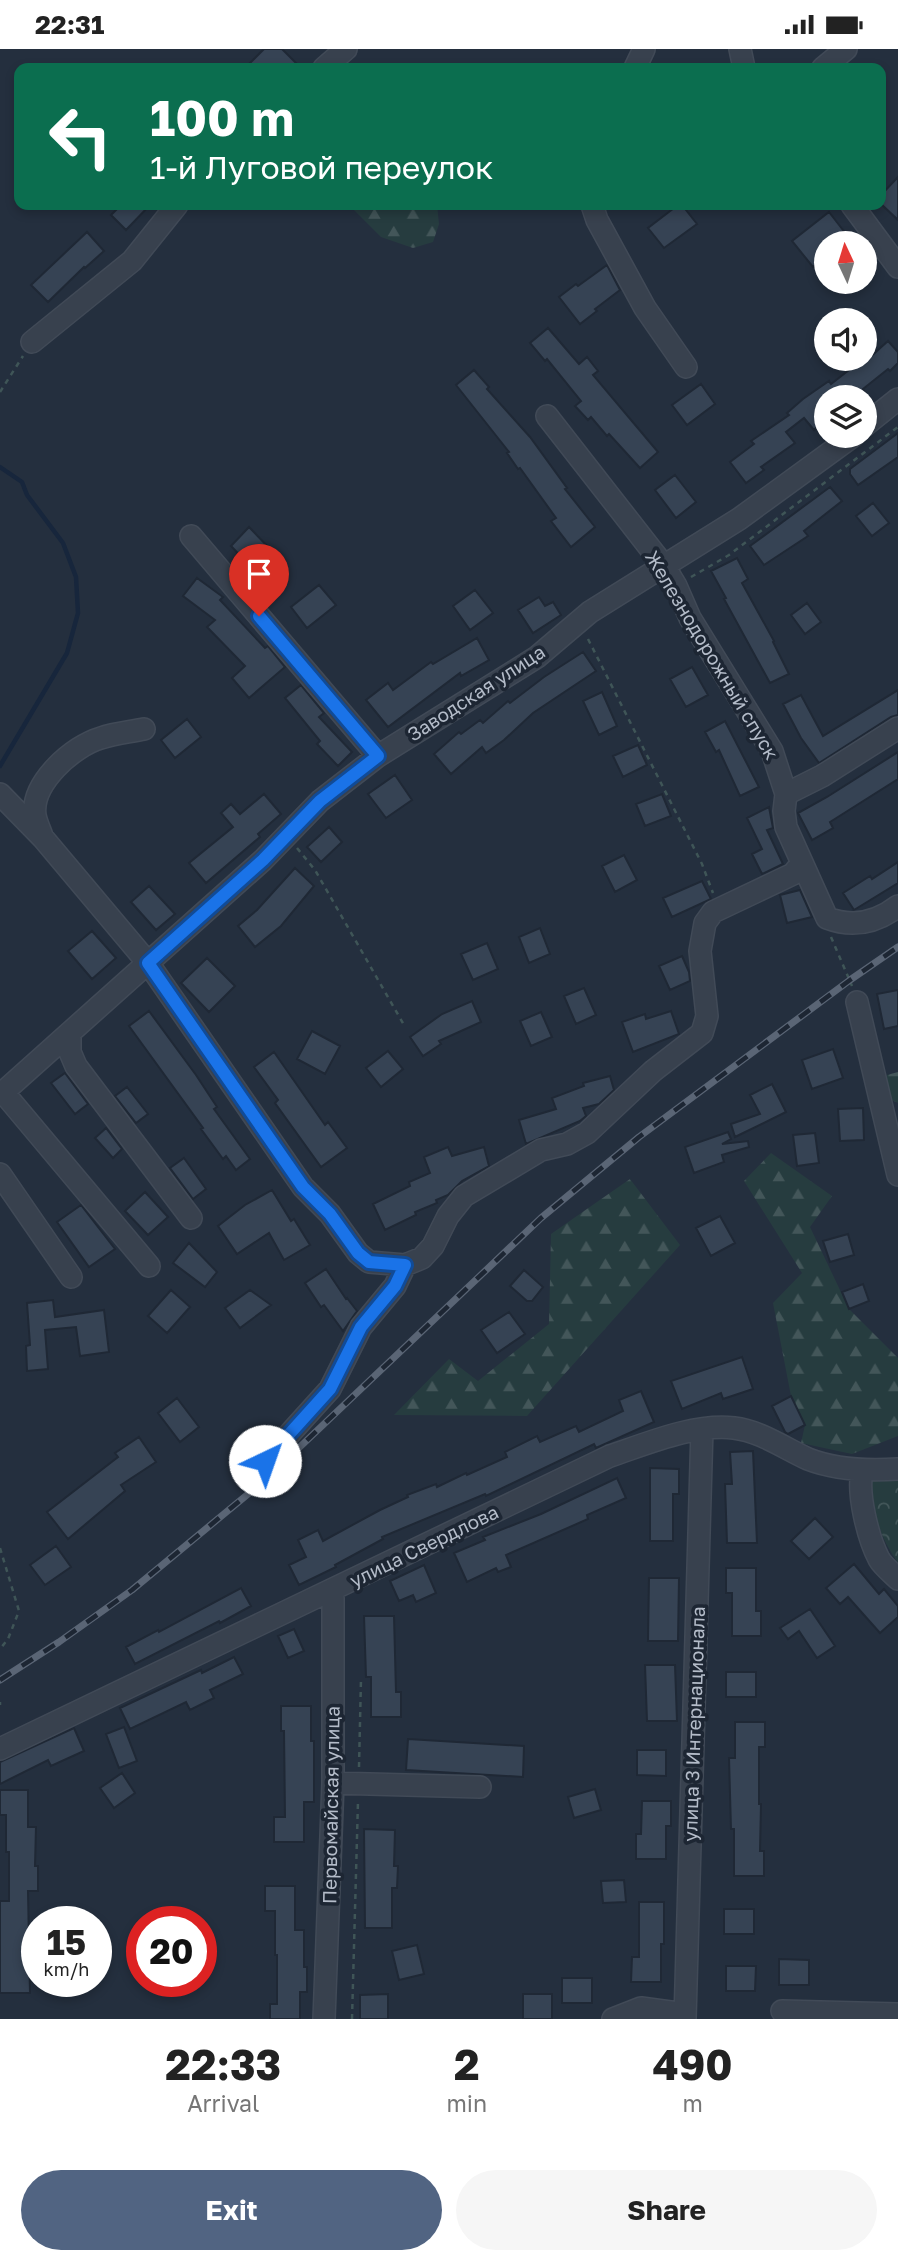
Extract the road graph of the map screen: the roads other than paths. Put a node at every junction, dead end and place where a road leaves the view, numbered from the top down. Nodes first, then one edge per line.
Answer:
1 (346, 49) edge
2 (846, 49) edge
3 (330, 63) edge
4 (829, 63) edge
5 (173, 210) edge
6 (594, 210) edge
7 (856, 210) edge
8 (898, 267) edge
9 (32, 342) road end
10 (686, 367) dead end
11 (898, 398) edge
12 (877, 415) edge
13 (547, 416) dead end
14 (837, 448) edge
15 (191, 536) dead end
16 (664, 566) junction
17 (898, 728) edge
18 (144, 729) dead end
19 (378, 756) junction
20 (0, 794) edge
21 (786, 794) junction
22 (43, 838) junction
23 (801, 864) junction
24 (898, 906) edge
25 (148, 963) junction
26 (857, 1002) road end
27 (70, 1035) junction
28 (2, 1094) edge
29 (0, 1174) edge
30 (898, 1175) edge
31 (191, 1218) dead end
32 (405, 1265) junction
33 (149, 1266) dead end
34 (71, 1277) dead end
35 (702, 1429) junction
36 (265, 1461) dead end
37 (898, 1469) edge
38 (862, 1471) junction
39 (898, 1579) edge
40 (331, 1591) junction
41 (0, 1749) edge
42 (333, 1783) junction
43 (480, 1787) dead end
44 (782, 2011) dead end
45 (898, 2014) edge
46 (871, 2016) edge
47 (685, 2017) edge
48 (324, 2019) edge
49 (613, 2019) edge

1 - 3 street
2 - 4 street
5 - 9 street
6 - 10 street
7 - 8 street
11 - 12 street
13 - 16 street, Железнодорожный спуск
14 - 16 street, Заводская улица
15 - 19 street
16 - 19 street, Заводская улица
16 - 21 street, Железнодорожный спуск
17 - 21 street
18 - 22 street
19 - 25 street, Заводская улица
20 - 22 street
21 - 23 street, Железнодорожный спуск
22 - 25 street
23 - 24 street, Железнодорожный спуск
23 - 32 street
25 - 27 street, Заводская улица
25 - 32 street
26 - 30 street
27 - 28 street, Заводская улица
27 - 31 street
28 - 33 street
29 - 34 street
32 - 36 street
35 - 38 street, улица Свердлова
35 - 40 street, улица Свердлова
35 - 47 street, улица 3 Интернационала
37 - 38 street, улица Свердлова
38 - 39 street
40 - 41 street, улица Свердлова
40 - 42 street, Первомайская улица
42 - 43 street
42 - 48 street, Первомайская улица
44 - 46 street
45 - 46 street
47 - 49 street

